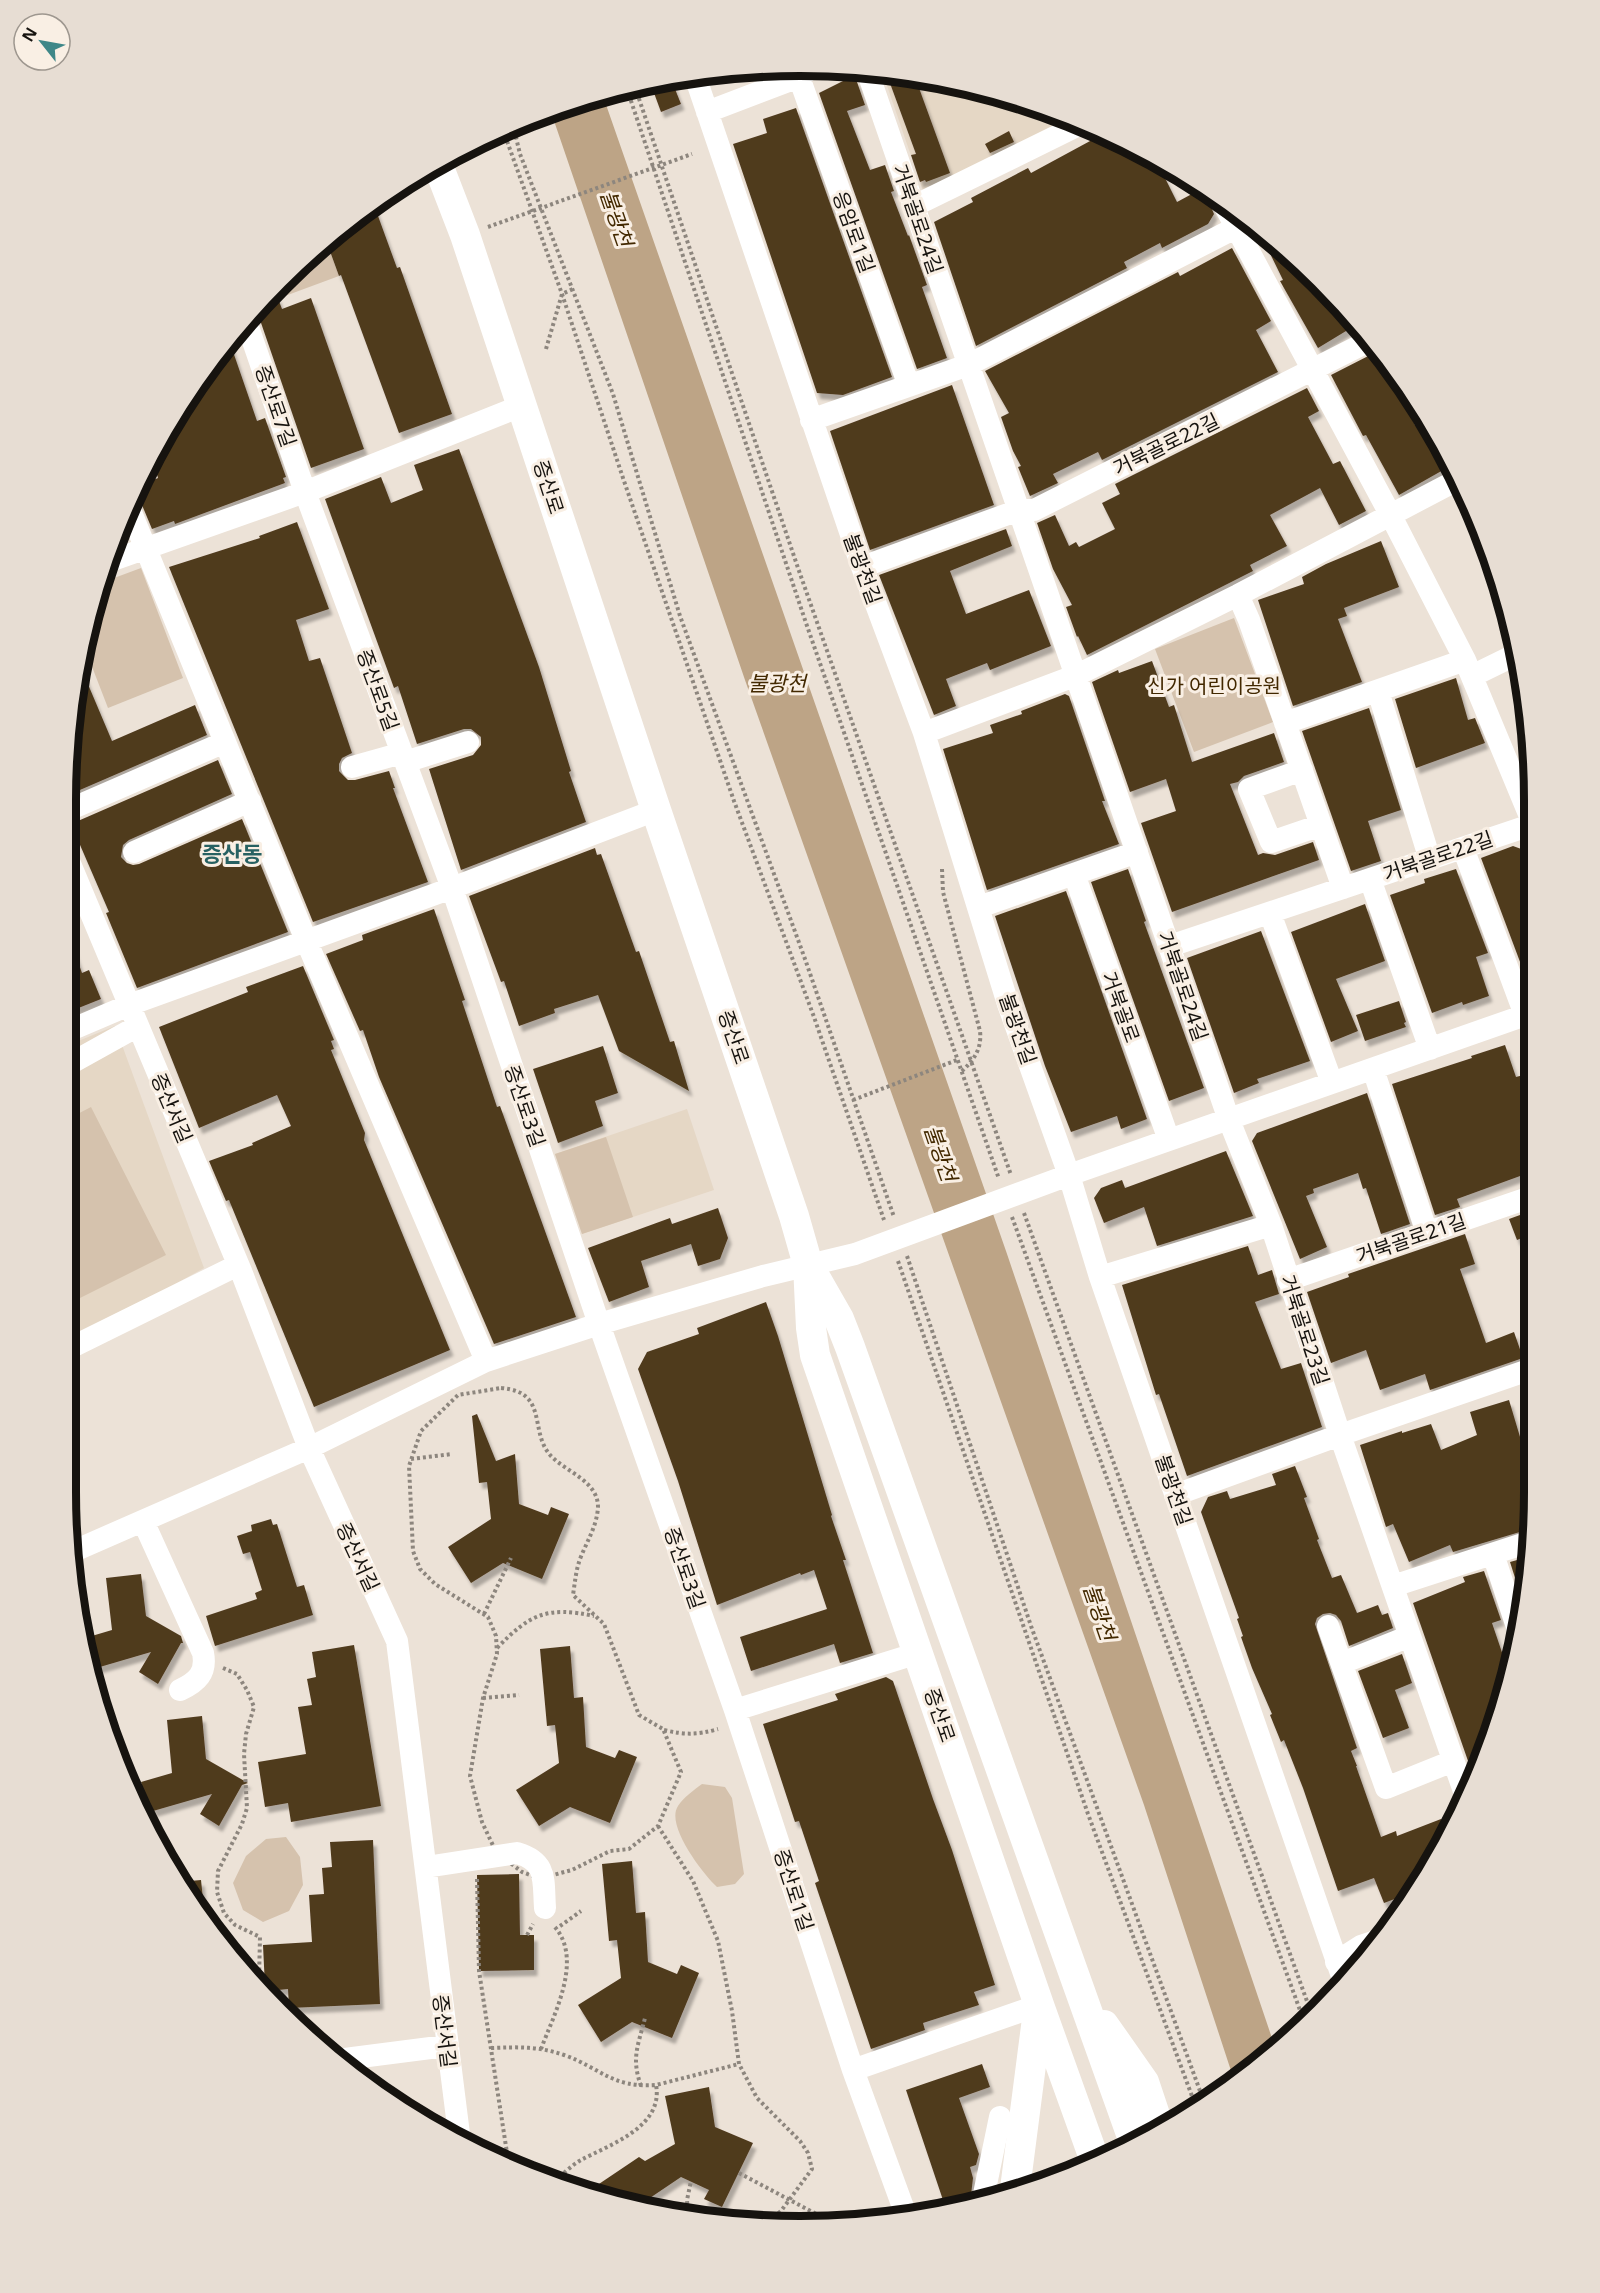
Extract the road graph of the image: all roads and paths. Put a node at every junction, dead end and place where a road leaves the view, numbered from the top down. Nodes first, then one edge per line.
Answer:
1 (796, 76) edge
2 (807, 76) edge
3 (871, 81) edge
4 (698, 84) edge
5 (638, 95) edge
6 (630, 97) edge
7 (707, 112) junction
8 (1070, 129) edge
9 (515, 135) edge
10 (506, 139) edge
11 (692, 154) dead end
12 (441, 172) edge
13 (914, 206) junction
14 (499, 223) dead end
15 (1240, 226) edge
16 (1242, 228) edge
17 (573, 289) junction
18 (562, 294) junction
19 (249, 331) edge
20 (1362, 345) edge
21 (546, 349) dead end
22 (968, 365) junction
23 (1312, 371) junction
24 (909, 386) junction
25 (521, 406) junction
26 (811, 420) junction
27 (1451, 484) edge
28 (305, 492) junction
29 (1019, 510) junction
30 (1390, 514) junction
31 (134, 519) edge
32 (146, 549) junction
33 (118, 558) edge
34 (862, 567) junction
35 (1239, 595) junction
36 (1509, 656) edge
37 (1469, 668) junction
38 (1077, 675) junction
39 (1377, 691) junction
40 (1285, 723) junction
41 (924, 733) junction
42 (225, 742) junction
43 (468, 742) dead end
44 (403, 757) junction
45 (352, 767) dead end
46 (1302, 770) junction
47 (250, 801) junction
48 (1524, 801) edge
49 (76, 807) edge
50 (656, 810) junction
51 (1321, 825) junction
52 (1524, 828) edge
53 (1463, 848) junction
54 (134, 852) dead end
55 (1137, 852) junction
56 (1430, 860) junction
57 (942, 868) dead end
58 (1074, 874) junction
59 (76, 878) edge
60 (1370, 879) junction
61 (452, 888) junction
62 (1343, 888) junction
63 (979, 908) junction
64 (1270, 913) junction
65 (306, 940) junction
66 (1170, 946) junction
67 (1524, 998) edge
68 (134, 1015) junction
69 (1524, 1015) edge
70 (76, 1030) edge
71 (1430, 1049) junction
72 (76, 1058) edge
73 (957, 1060) junction
74 (971, 1063) junction
75 (1372, 1069) junction
76 (961, 1072) junction
77 (1332, 1083) junction
78 (853, 1100) junction
79 (1229, 1120) junction
80 (1169, 1140) junction
81 (1069, 1175) junction
82 (1011, 1176) dead end
83 (1002, 1188) dead end
84 (1524, 1199) edge
85 (1023, 1209) dead end
86 (1010, 1210) dead end
87 (894, 1220) dead end
88 (1271, 1225) junction
89 (887, 1230) dead end
90 (1427, 1233) junction
91 (895, 1252) dead end
92 (906, 1253) dead end
93 (238, 1265) junction
94 (808, 1265) junction
95 (1100, 1277) junction
96 (1288, 1280) junction
97 (599, 1324) junction
98 (76, 1345) edge
99 (486, 1361) junction
100 (1524, 1371) edge
101 (1340, 1435) junction
102 (309, 1448) junction
103 (452, 1454) dead end
104 (411, 1459) junction
105 (1175, 1495) junction
106 (143, 1521) junction
107 (1522, 1544) edge
108 (79, 1549) edge
109 (1493, 1554) junction
110 (511, 1558) dead end
111 (1393, 1586) junction
112 (484, 1614) junction
113 (1513, 1614) edge
114 (596, 1616) junction
115 (1328, 1626) dead end
116 (1410, 1636) junction
117 (496, 1648) junction
118 (918, 1653) junction
119 (1342, 1663) junction
120 (204, 1666) junction
121 (180, 1690) dead end
122 (519, 1695) dead end
123 (483, 1698) junction
124 (737, 1716) junction
125 (663, 1729) junction
126 (1453, 1761) junction
127 (1462, 1785) edge
128 (658, 1826) junction
129 (500, 1856) junction
130 (426, 1867) junction
131 (477, 1875) dead end
132 (543, 1876) junction
133 (581, 1911) dead end
134 (543, 1917) junction
135 (557, 1929) junction
136 (527, 1935) dead end
137 (1364, 1945) edge
138 (1340, 1972) edge
139 (259, 1973) edge
140 (1080, 1990) junction
141 (1039, 2005) junction
142 (1309, 2008) edge
143 (1302, 2015) edge
144 (645, 2018) dead end
145 (447, 2046) junction
146 (491, 2048) junction
147 (541, 2049) junction
148 (349, 2058) edge
149 (739, 2064) junction
150 (853, 2070) junction
151 (656, 2085) junction
152 (641, 2086) junction
153 (1202, 2095) edge
154 (1194, 2100) edge
155 (1000, 2116) dead end
156 (1157, 2122) edge
157 (458, 2131) edge
158 (1132, 2136) edge
159 (507, 2154) edge
160 (1093, 2154) edge
161 (739, 2173) dead end
162 (561, 2176) edge
163 (691, 2181) dead end
164 (1016, 2183) edge
165 (984, 2193) edge
166 (790, 2200) junction
167 (687, 2207) edge
168 (904, 2209) edge
169 (774, 2215) edge
170 (819, 2216) edge

1 - 7 street, 응암로1길
2 - 24 street, 응암로1길
3 - 13 street, 거북골로24길
4 - 7 street, 불광천길
5 - 74 path
6 - 73 path
7 - 26 street, 불광천길
8 - 13 street
9 - 17 path
10 - 18 path
11 - 14 path
12 - 25 main road, 증산로
13 - 22 street, 거북골로24길
15 - 22 street
16 - 23 street, 거북골로22길
17 - 18 path
17 - 78 path
18 - 21 path
18 - 89 path
19 - 28 street, 증산로7길
20 - 23 street
22 - 24 street
22 - 29 street, 거북골로24길
23 - 29 street, 거북골로22길
23 - 30 street, 거북골로22길
24 - 26 street
25 - 28 street
25 - 50 main road, 증산로
26 - 34 street, 불광천길
27 - 30 street
28 - 32 street
28 - 44 street, 증산로5길
29 - 34 street
29 - 38 street, 거북골로24길
30 - 35 street
30 - 37 street, 거북골로22길
31 - 32 street
32 - 33 street
32 - 42 street
34 - 41 street, 불광천길
35 - 38 street
35 - 40 street
36 - 37 street
37 - 39 street
37 - 48 street, 거북골로22길
38 - 41 street
38 - 55 street, 거북골로24길
39 - 40 street
39 - 56 street
40 - 46 street
41 - 63 street, 불광천길
42 - 47 street
42 - 49 street
43 - 44 street
44 - 45 street
44 - 61 street, 증산로5길
46 - 51 street
46 - 51 street
47 - 54 street
47 - 65 street
50 - 61 street
50 - 94 main road, 증산로
51 - 62 street
52 - 53 street, 거북골로22길
53 - 56 street, 거북골로22길
53 - 67 street
55 - 58 street
55 - 66 street, 거북골로24길
56 - 60 street, 거북골로22길
57 - 74 path
58 - 63 street
58 - 80 street, 거북골로
59 - 68 street, 증산서길
60 - 62 street, 거북골로22길
60 - 71 street
61 - 65 street
61 - 97 street, 증산로3길
62 - 64 street, 거북골로22길
63 - 81 street, 불광천길
64 - 66 street, 거북골로22길
64 - 77 street
65 - 68 street
65 - 99 street
66 - 79 street, 거북골로24길
68 - 70 street
68 - 72 street
68 - 93 street, 증산서길
69 - 71 street
71 - 75 street
73 - 76 path
73 - 78 path
74 - 76 path
74 - 82 path
75 - 77 street
75 - 90 street
76 - 83 path
77 - 79 street
78 - 87 path
79 - 80 street
79 - 88 street, 거북골로23길
80 - 81 street
81 - 94 street
81 - 95 street, 불광천길
84 - 90 street, 거북골로21길
85 - 142 path
86 - 143 path
88 - 95 street
88 - 96 street, 거북골로23길
90 - 96 street, 거북골로21길
91 - 154 path
92 - 153 path
93 - 98 street
93 - 102 street, 증산서길
94 - 97 street
94 - 118 main road, 증산로
94 - 140 main road, 증산로
95 - 105 street, 불광천길
96 - 101 street, 거북골로23길
97 - 99 street
97 - 124 street, 증산로3길
99 - 102 street
100 - 101 street
101 - 105 street
101 - 111 street, 거북골로23길
102 - 106 street
102 - 130 street, 증산서길
103 - 104 path
104 - 112 path
104 - 114 path
105 - 138 street, 불광천길
106 - 108 street
106 - 120 street
107 - 109 street
109 - 111 street
109 - 113 street
110 - 112 path
111 - 116 street, 거북골로23길
112 - 117 path
114 - 117 path
114 - 125 path
115 - 119 street
116 - 119 street
116 - 126 street, 거북골로23길
117 - 123 path
118 - 124 street
118 - 141 main road, 증산로
119 - 126 street
120 - 121 street
120 - 139 path
122 - 123 path
123 - 129 path
124 - 125 path
124 - 150 street, 증산로1길
125 - 128 path
126 - 127 street, 거북골로23길
128 - 132 path
128 - 149 path
129 - 130 street
129 - 132 path
129 - 132 street
130 - 145 street, 증산서길
131 - 146 path
132 - 134 street
133 - 135 path
134 - 135 path
134 - 136 path
135 - 147 path
137 - 138 street
140 - 156 main road
140 - 158 main road, 증산로
141 - 150 street
141 - 160 main road, 증산로
141 - 164 main road
144 - 152 path
145 - 148 street
145 - 157 street, 증산서길
146 - 147 path
146 - 159 path
147 - 152 path
149 - 151 path
149 - 166 path
150 - 168 street, 증산로1길
151 - 152 path
151 - 162 path
155 - 165 street
161 - 166 path
163 - 167 path
166 - 169 path
166 - 170 path

